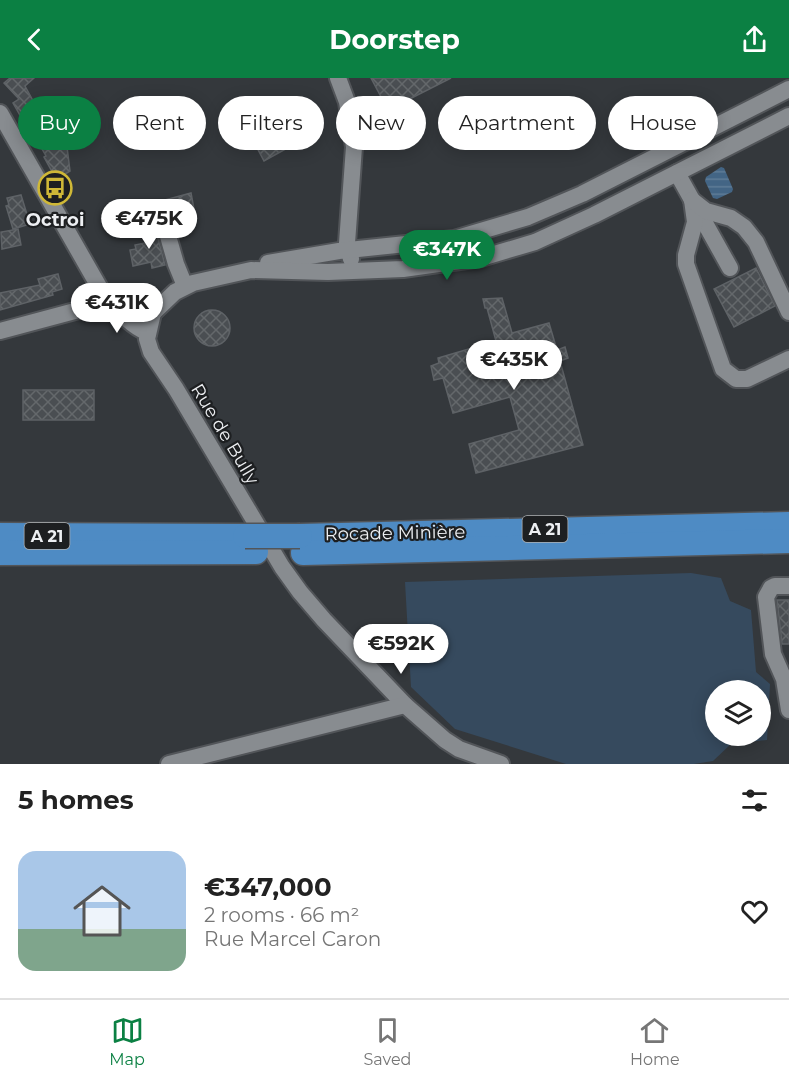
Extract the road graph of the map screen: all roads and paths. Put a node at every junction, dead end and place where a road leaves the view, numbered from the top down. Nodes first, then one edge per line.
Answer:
1 (338, 78) edge
2 (789, 88) edge
3 (0, 113) edge
4 (789, 116) edge
5 (677, 173) junction
6 (692, 201) junction
7 (528, 217) junction
8 (168, 236) dead end
9 (535, 242) junction
10 (350, 250) junction
11 (730, 268) dead end
12 (251, 270) junction
13 (351, 272) junction
14 (185, 286) junction
15 (112, 303) junction
16 (789, 312) edge
17 (153, 313) junction
18 (0, 331) edge
19 (148, 333) junction
20 (789, 359) edge
21 (789, 524) edge
22 (0, 535) edge
23 (789, 542) edge
24 (250, 544) junction
25 (302, 544) junction
26 (0, 553) edge
27 (789, 586) edge
28 (405, 705) junction
29 (789, 710) edge
30 (169, 764) edge
31 (501, 764) edge

1 - 10 street
2 - 7 street
3 - 15 street
4 - 5 street
5 - 6 street
5 - 9 street
6 - 11 street
6 - 16 street
6 - 20 street
7 - 9 street
7 - 10 street
8 - 14 street
9 - 13 street
10 - 12 street
10 - 13 street
12 - 13 street
12 - 14 street
14 - 17 street
15 - 17 street
15 - 18 street
15 - 19 street
17 - 19 street
19 - 28 street, Rue de Bully
21 - 25 highway, Rocade Minière / A 21
22 - 24 highway, Rocade Minière / A 21
23 - 25 highway, Rocade Minière / A 21
24 - 25 highway, Rocade Minière / A 21
24 - 26 highway, Rocade Minière / A 21
27 - 29 street
28 - 30 street
28 - 31 street, Rue de Bully

